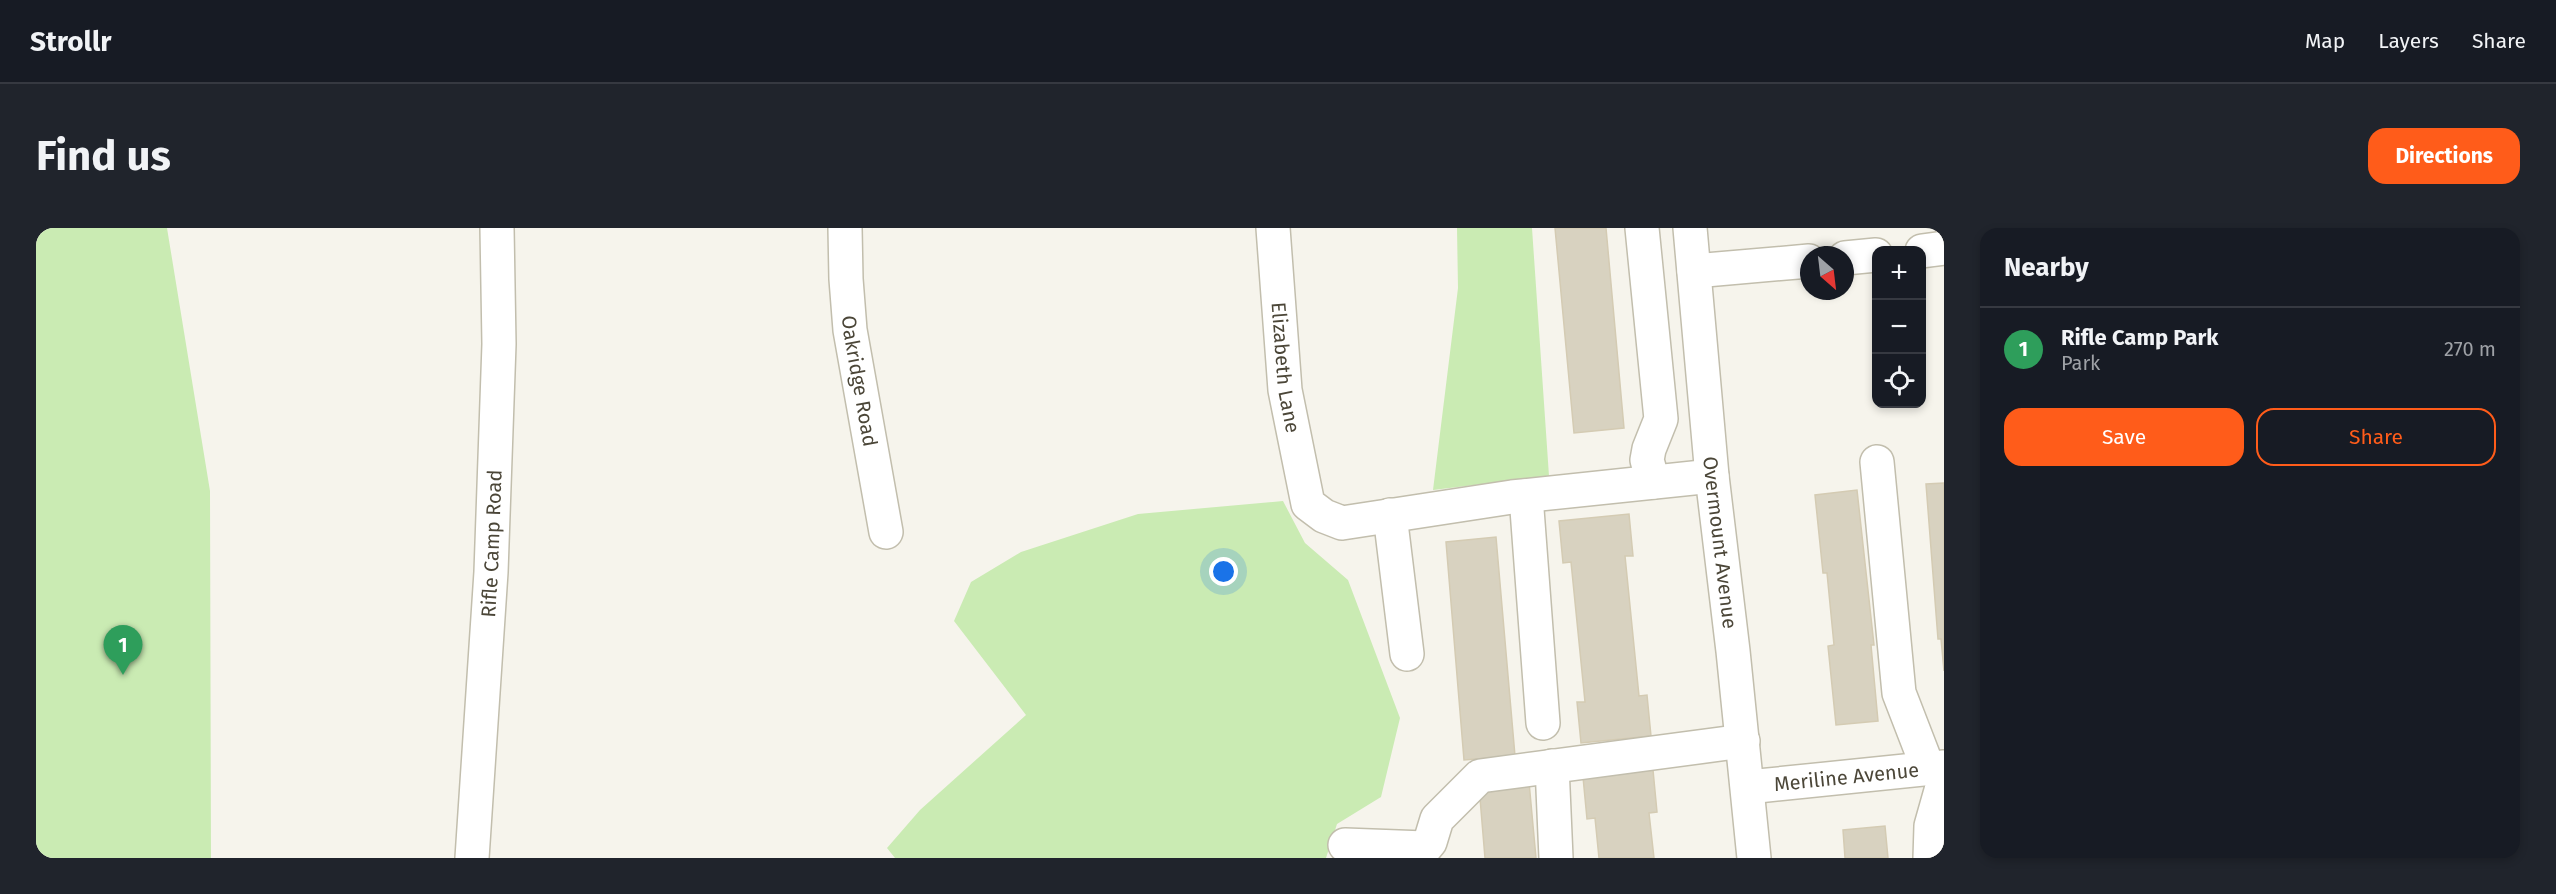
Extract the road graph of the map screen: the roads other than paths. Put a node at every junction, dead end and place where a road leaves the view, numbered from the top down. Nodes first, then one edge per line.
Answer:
1 (497, 228) edge
2 (844, 228) edge
3 (1273, 228) edge
4 (1642, 228) edge
5 (1690, 228) edge
6 (1944, 248) edge
7 (1926, 250) edge
8 (1872, 255) edge
9 (1854, 257) edge
10 (1800, 262) edge
11 (1694, 271) junction
12 (1876, 462) dead end
13 (1712, 476) junction
14 (1653, 482) junction
15 (1526, 496) junction
16 (1390, 515) junction
17 (886, 532) dead end
18 (1407, 654) dead end
19 (1543, 723) dead end
20 (1743, 741) junction
21 (1552, 766) junction
22 (1939, 772) edge
23 (1748, 787) junction
24 (1345, 845) dead end
25 (472, 858) edge
26 (1556, 858) edge
27 (1754, 858) edge
28 (1930, 858) edge

1 - 25 street, Rifle Camp Road
2 - 17 street, Oakridge Road
3 - 16 street, Elizabeth Lane
4 - 14 street
5 - 11 street, Overmount Avenue
6 - 7 street
8 - 9 street
10 - 11 street
11 - 13 street, Overmount Avenue
12 - 22 street
13 - 14 street
13 - 20 street, Overmount Avenue
14 - 15 street
15 - 16 street
15 - 19 street
16 - 18 street
20 - 21 street
20 - 23 street, Overmount Avenue
21 - 24 street
21 - 26 street
22 - 23 street, Meriline Avenue
22 - 28 street
23 - 27 street, Overmount Avenue

